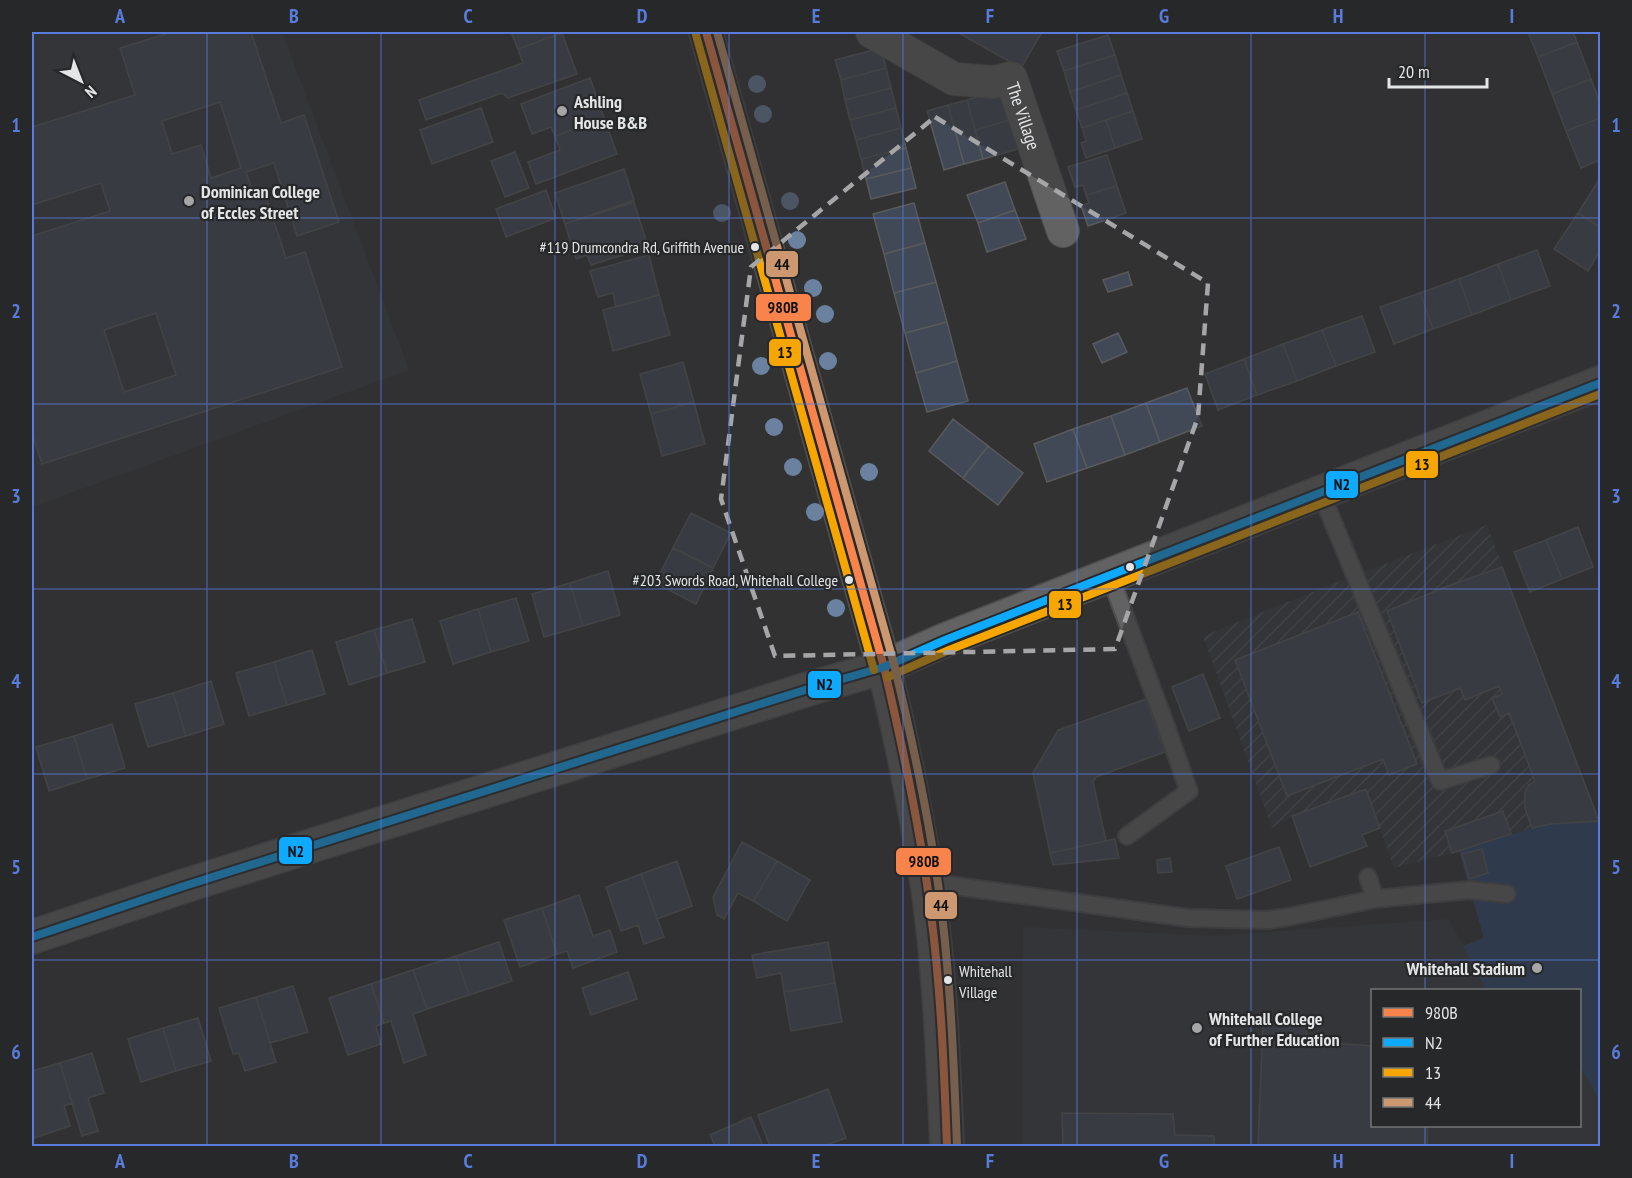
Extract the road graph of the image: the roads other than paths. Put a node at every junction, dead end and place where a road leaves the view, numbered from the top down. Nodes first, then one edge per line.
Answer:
1 (872, 32) edge
2 (712, 33) edge
3 (1063, 231) dead end
4 (1600, 383) edge
5 (1321, 493) junction
6 (1110, 576) junction
7 (884, 667) junction
8 (1491, 765) dead end
9 (1127, 836) dead end
10 (1368, 877) dead end
11 (927, 882) junction
12 (1507, 894) dead end
13 (1375, 899) junction
14 (32, 937) edge
15 (947, 1146) edge

1 - 3 street, The Village
2 - 7 main road
4 - 5 main road
5 - 6 main road
5 - 8 lane
6 - 7 main road
6 - 9 lane
7 - 11 main road
7 - 14 main road
10 - 13 lane
11 - 13 lane
11 - 15 main road
12 - 13 lane

